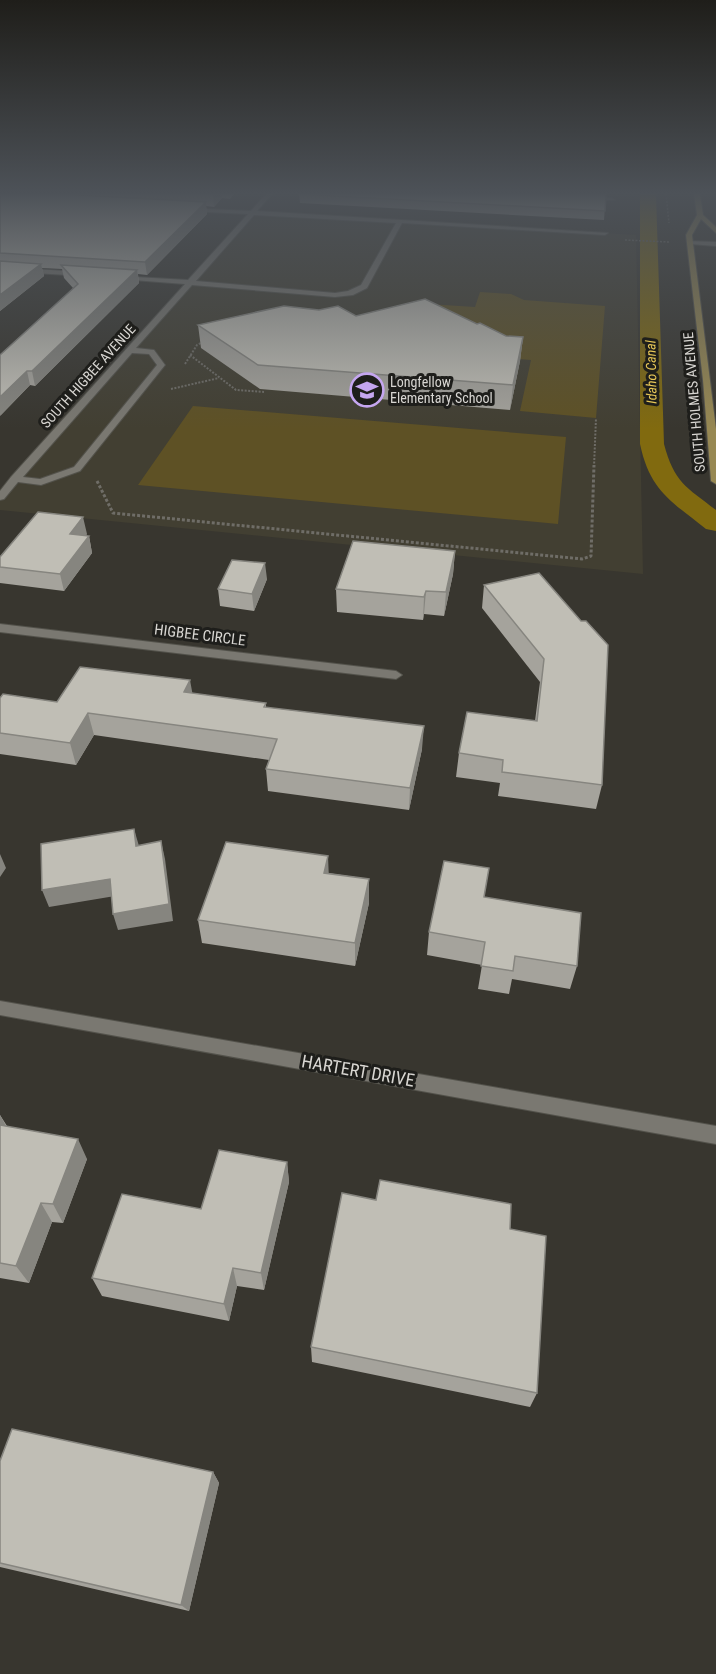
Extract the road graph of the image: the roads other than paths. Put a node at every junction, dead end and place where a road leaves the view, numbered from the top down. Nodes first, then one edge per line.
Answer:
1 (53, 272) edge
2 (200, 272) edge
3 (372, 272) edge
4 (697, 272) edge
5 (90, 275) edge
6 (112, 276) edge
7 (191, 282) junction
8 (129, 350) junction
9 (14, 479) junction
10 (716, 481) edge
11 (0, 497) edge
12 (0, 628) edge
13 (396, 675) dead end
14 (0, 1008) edge
15 (716, 1135) edge

1 - 5 street
2 - 7 street, SOUTH HIGBEE AVENUE
3 - 7 street
4 - 10 main road, SOUTH HOLMES AVENUE
6 - 7 street
7 - 8 street, SOUTH HIGBEE AVENUE
8 - 9 street, SOUTH HIGBEE AVENUE
8 - 9 street
9 - 11 street, SOUTH HIGBEE AVENUE
12 - 13 street, HIGBEE CIRCLE
14 - 15 street, HARTERT DRIVE

